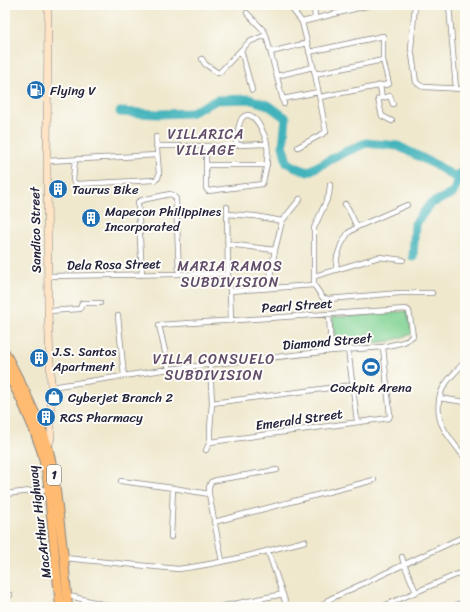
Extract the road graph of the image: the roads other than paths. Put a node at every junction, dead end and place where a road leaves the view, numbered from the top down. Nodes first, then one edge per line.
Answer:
1 (48, 5) edge
2 (289, 5) edge
3 (314, 5) edge
4 (370, 5) edge
5 (414, 5) edge
6 (449, 5) edge
7 (355, 7) edge
8 (247, 13) dead end
9 (315, 19) junction
10 (302, 22) junction
11 (266, 35) junction
12 (307, 43) junction
13 (241, 50) junction
14 (271, 52) junction
15 (309, 52) junction
16 (202, 60) dead end
17 (383, 60) junction
18 (313, 67) junction
19 (315, 74) junction
20 (277, 76) junction
21 (380, 85) junction
22 (456, 89) junction
23 (465, 89) edge
24 (252, 90) dead end
25 (319, 94) junction
26 (382, 98) junction
27 (393, 104) dead end
28 (392, 121) dead end
29 (156, 137) dead end
30 (267, 144) junction
31 (236, 145) junction
32 (156, 146) junction
33 (206, 146) junction
34 (298, 147) dead end
35 (157, 155) junction
36 (75, 160) junction
37 (46, 161) junction
38 (267, 165) junction
39 (206, 166) junction
40 (330, 185) dead end
41 (300, 198) dead end
42 (345, 204) dead end
43 (407, 205) dead end
44 (227, 207) dead end
45 (227, 214) junction
46 (282, 221) junction
47 (357, 227) junction
48 (228, 244) junction
49 (275, 250) junction
50 (403, 260) dead end
51 (336, 269) junction
52 (180, 274) junction
53 (228, 274) junction
54 (142, 275) junction
55 (48, 276) junction
56 (315, 276) junction
57 (314, 285) junction
58 (271, 288) junction
59 (230, 291) junction
60 (432, 293) dead end
61 (100, 303) dead end
62 (48, 310) junction
63 (329, 314) junction
64 (118, 316) dead end
65 (231, 321) junction
66 (413, 336) joint
67 (383, 346) junction
68 (331, 350) junction
69 (348, 350) junction
70 (5, 352) edge
71 (465, 361) edge
72 (210, 364) junction
73 (5, 369) edge
74 (169, 369) junction
75 (124, 376) junction
76 (353, 385) junction
77 (51, 387) junction
78 (439, 398) junction
79 (465, 402) edge
80 (212, 404) junction
81 (357, 421) junction
82 (210, 442) junction
83 (45, 448) junction
84 (206, 450) dead end
85 (465, 458) edge
86 (277, 470) dead end
87 (374, 480) dead end
88 (121, 481) dead end
89 (173, 488) junction
90 (48, 489) junction
91 (5, 494) edge
92 (209, 494) junction
93 (214, 522) junction
94 (465, 536) edge
95 (171, 537) dead end
96 (305, 541) dead end
97 (268, 551) junction
98 (402, 557) dead end
99 (64, 558) junction
100 (222, 561) junction
101 (404, 564) junction
102 (465, 571) edge
103 (416, 592) junction
104 (283, 594) junction
105 (63, 596) junction
106 (328, 600) junction
107 (465, 601) edge
108 (60, 607) edge
109 (68, 607) edge
110 (113, 607) edge
111 (219, 607) edge
112 (287, 607) edge
113 (319, 607) edge
114 (330, 607) edge
115 (381, 607) edge
116 (456, 607) edge

1 - 37 main road, Sandico Street
2 - 10 street
3 - 9 street
4 - 7 street
5 - 22 street
6 - 22 street
7 - 9 street
8 - 11 street
9 - 10 street
10 - 12 street
11 - 13 street
11 - 14 street
12 - 14 street
12 - 15 street
13 - 16 street
13 - 24 street
14 - 20 street
15 - 17 street
15 - 18 street
17 - 19 street
17 - 21 street
18 - 19 street
18 - 20 street
19 - 25 street
20 - 25 street
21 - 25 street
21 - 26 street
22 - 23 street
25 - 34 street
26 - 27 street
26 - 28 street
29 - 32 street
30 - 31 street
30 - 31 street
30 - 38 street
31 - 33 street
32 - 33 street
32 - 35 street
33 - 39 street
35 - 36 street
35 - 36 street
36 - 37 street
37 - 55 main road, Sandico Street
38 - 39 street
38 - 39 street
40 - 56 street
41 - 46 street
42 - 47 street
43 - 47 street
44 - 45 street
45 - 46 street
45 - 48 street
46 - 49 street
47 - 51 street
48 - 49 street
48 - 53 street
49 - 58 street
50 - 51 street
51 - 56 street
52 - 53 street, Dela Rosa Street
52 - 54 street, Dela Rosa Street
52 - 54 street
53 - 59 street
54 - 55 street, Dela Rosa Street
55 - 62 main road, Sandico Street
56 - 57 street
57 - 58 street
57 - 60 street
58 - 59 street
59 - 65 street
61 - 62 street
62 - 77 main road, Sandico Street
63 - 65 street, Pearl Street
63 - 66 street, Pearl Street
63 - 68 street
64 - 75 street
65 - 74 street, Pearl Street
66 - 67 street, Diamond Street
67 - 69 street, Diamond Street
67 - 81 street, Emerald Street
68 - 69 street, Diamond Street
68 - 72 street, Diamond Street
69 - 76 street
70 - 83 highway, MacArthur Highway / 1
71 - 78 street
72 - 74 street, Diamond Street
72 - 80 street
73 - 83 highway, MacArthur Highway / 1
74 - 75 street, Diamond Street
75 - 77 street, Diamond Street
76 - 80 street
76 - 81 street
77 - 83 main road, Sandico Street
78 - 79 street
78 - 85 street
80 - 82 street
81 - 82 street, Emerald Street
82 - 84 street
83 - 90 highway, MacArthur Highway / 1
83 - 99 highway, MacArthur Highway / 1
86 - 92 street
87 - 93 street
88 - 89 street
89 - 92 street
89 - 95 street
90 - 91 street
90 - 105 highway, MacArthur Highway / 1
92 - 93 street
93 - 100 street
94 - 101 street
96 - 97 street
97 - 100 street
97 - 104 street
98 - 101 street
99 - 100 street
99 - 105 highway, MacArthur Highway / 1
101 - 103 street
101 - 106 street
102 - 103 street
103 - 115 street
104 - 111 street
104 - 112 street
105 - 108 highway, MacArthur Highway / 1
105 - 109 highway, MacArthur Highway / 1
105 - 110 street
106 - 113 street
106 - 114 street
107 - 116 street

